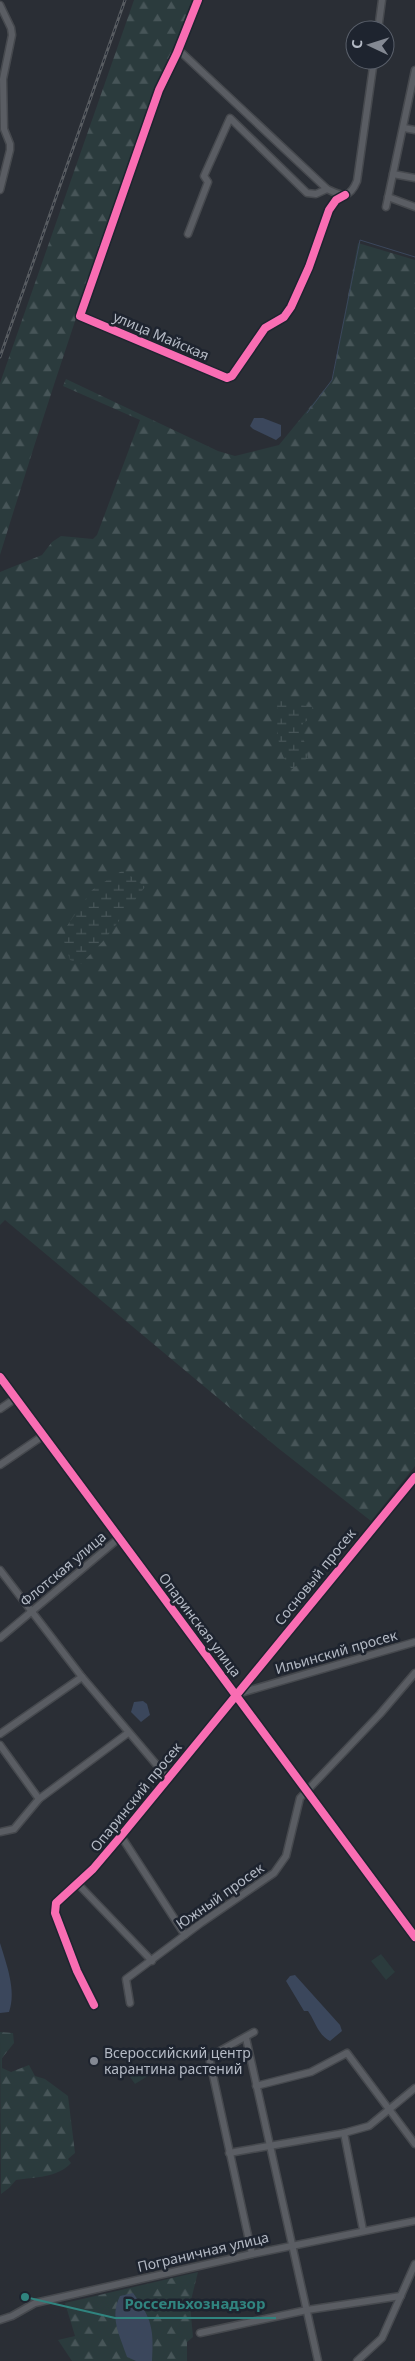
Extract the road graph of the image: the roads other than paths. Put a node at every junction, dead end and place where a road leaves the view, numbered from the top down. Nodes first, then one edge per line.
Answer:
1 (198, 0) edge
2 (382, 0) edge
3 (0, 2) edge
4 (379, 20) edge
5 (177, 53) junction
6 (373, 70) edge
7 (415, 70) edge
8 (414, 84) edge
9 (404, 128) junction
10 (415, 130) edge
11 (393, 174) junction
12 (415, 178) edge
13 (326, 189) junction
14 (0, 190) edge
15 (346, 195) junction
16 (388, 197) junction
17 (386, 207) dead end
18 (415, 207) edge
19 (188, 234) dead end
20 (0, 1377) edge
21 (16, 1398) junction
22 (0, 1409) edge
23 (44, 1435) junction
24 (0, 1465) edge
25 (415, 1477) edge
26 (118, 1539) junction
27 (0, 1570) edge
28 (32, 1612) junction
29 (0, 1638) edge
30 (415, 1642) edge
31 (415, 1673) edge
32 (82, 1677) junction
33 (236, 1694) junction
34 (128, 1733) junction
35 (0, 1734) edge
36 (0, 1745) edge
37 (167, 1777) junction
38 (308, 1791) junction
39 (39, 1799) junction
40 (0, 1832) edge
41 (121, 1836) junction
42 (77, 1883) junction
43 (185, 1935) junction
44 (415, 1937) edge
45 (152, 1961) junction
46 (130, 2003) dead end
47 (94, 2005) dead end
48 (254, 2032) dead end
49 (246, 2038) junction
50 (256, 2086) junction
51 (415, 2088) edge
52 (390, 2110) junction
53 (344, 2133) junction
54 (415, 2144) edge
55 (270, 2145) junction
56 (229, 2153) junction
57 (415, 2221) edge
58 (364, 2230) junction
59 (294, 2245) junction
60 (252, 2254) junction
61 (415, 2264) edge
62 (401, 2296) junction
63 (307, 2310) junction
64 (0, 2320) edge
65 (200, 2333) dead end
66 (318, 2361) edge
67 (357, 2361) edge

1 - 5 street
2 - 4 street
3 - 14 street
5 - 13 street
5 - 15 street, улица Майская
6 - 15 street
7 - 8 street
8 - 9 street
9 - 10 street
9 - 11 street
11 - 12 street
11 - 16 street
13 - 15 street
13 - 19 street
16 - 17 street
16 - 18 street
20 - 21 street, Опаринская улица
21 - 22 street
21 - 23 street, Опаринская улица
23 - 24 street
23 - 26 street, Опаринская улица
25 - 33 street, Сосновый просек
26 - 28 street, Флотская улица
26 - 33 street, Опаринская улица
27 - 28 street
28 - 29 street, Флотская улица
28 - 32 street
30 - 33 street, Ильинский просек
31 - 38 street, Южный просек
32 - 34 street
32 - 35 street
33 - 37 street, Опаринский просек
33 - 38 street, Опаринская улица
34 - 37 street
34 - 39 street
36 - 39 street
37 - 41 street, Опаринский просек
38 - 43 street, Южный просек
38 - 44 street, Опаринская улица
39 - 40 street
41 - 42 street, Опаринский просек
41 - 43 street
42 - 45 street
42 - 47 street, Опаринский просек
43 - 45 street, Южный просек
45 - 46 street, Южный просек
48 - 49 street
49 - 50 street
49 - 56 street
50 - 52 street
50 - 55 street
51 - 52 street
52 - 53 street
52 - 54 street
53 - 55 street
53 - 58 street
55 - 56 street
55 - 59 street
56 - 60 street
57 - 58 street, Пограничная улица
58 - 59 street, Пограничная улица
59 - 60 street, Пограничная улица
59 - 63 street
60 - 64 street, Пограничная улица
61 - 62 street
62 - 63 street
62 - 67 street
63 - 65 street
63 - 66 street

